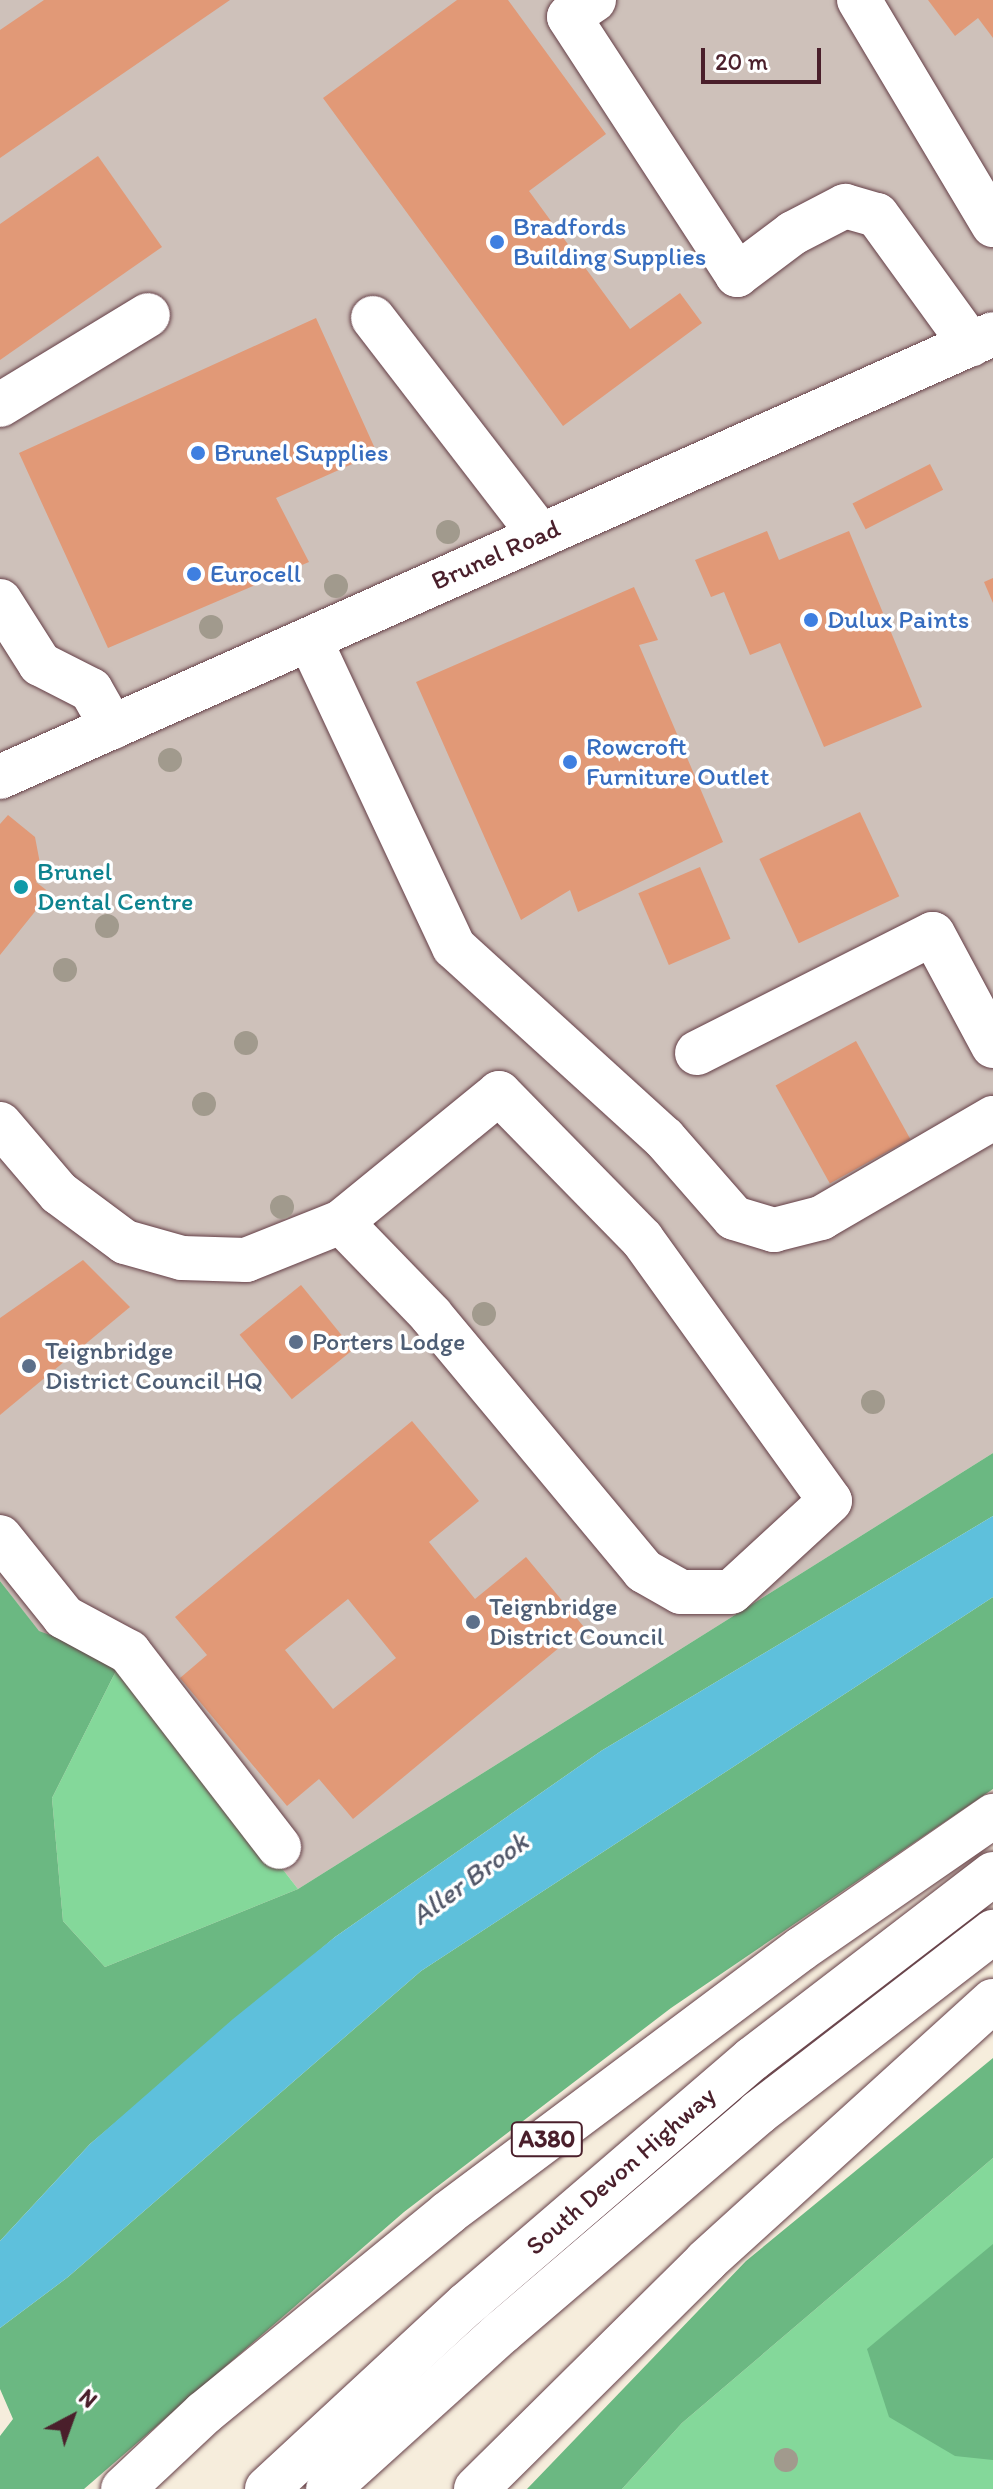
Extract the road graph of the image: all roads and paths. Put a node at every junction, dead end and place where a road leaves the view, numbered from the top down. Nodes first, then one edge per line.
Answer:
1 (594, 0) edge
2 (859, 0) edge
3 (993, 225) edge
4 (148, 315) dead end
5 (373, 318) dead end
6 (982, 340) edge
7 (0, 405) edge
8 (540, 535) junction
9 (0, 601) edge
10 (310, 640) junction
11 (112, 727) junction
12 (0, 777) edge
13 (993, 1046) edge
14 (697, 1053) dead end
15 (993, 1118) edge
16 (0, 1124) edge
17 (341, 1222) junction
18 (0, 1537) edge
19 (993, 1816) edge
20 (279, 1847) dead end
21 (993, 1874) edge
22 (993, 1932) edge
23 (993, 2001) edge
24 (123, 2489) edge
25 (267, 2489) edge
26 (328, 2489) edge
27 (476, 2489) edge

1 - 6 main road
2 - 3 main road
4 - 7 main road
5 - 8 main road
6 - 8 main road, Brunel Road
8 - 10 main road, Brunel Road
9 - 11 main road
10 - 11 main road, Brunel Road
10 - 15 main road
11 - 12 main road, Brunel Road
13 - 14 main road
16 - 17 main road
17 - 17 main road
18 - 20 main road
19 - 24 main road, A380
21 - 25 main road, South Devon Highway / A380
22 - 26 main road, South Devon Highway
23 - 27 main road

